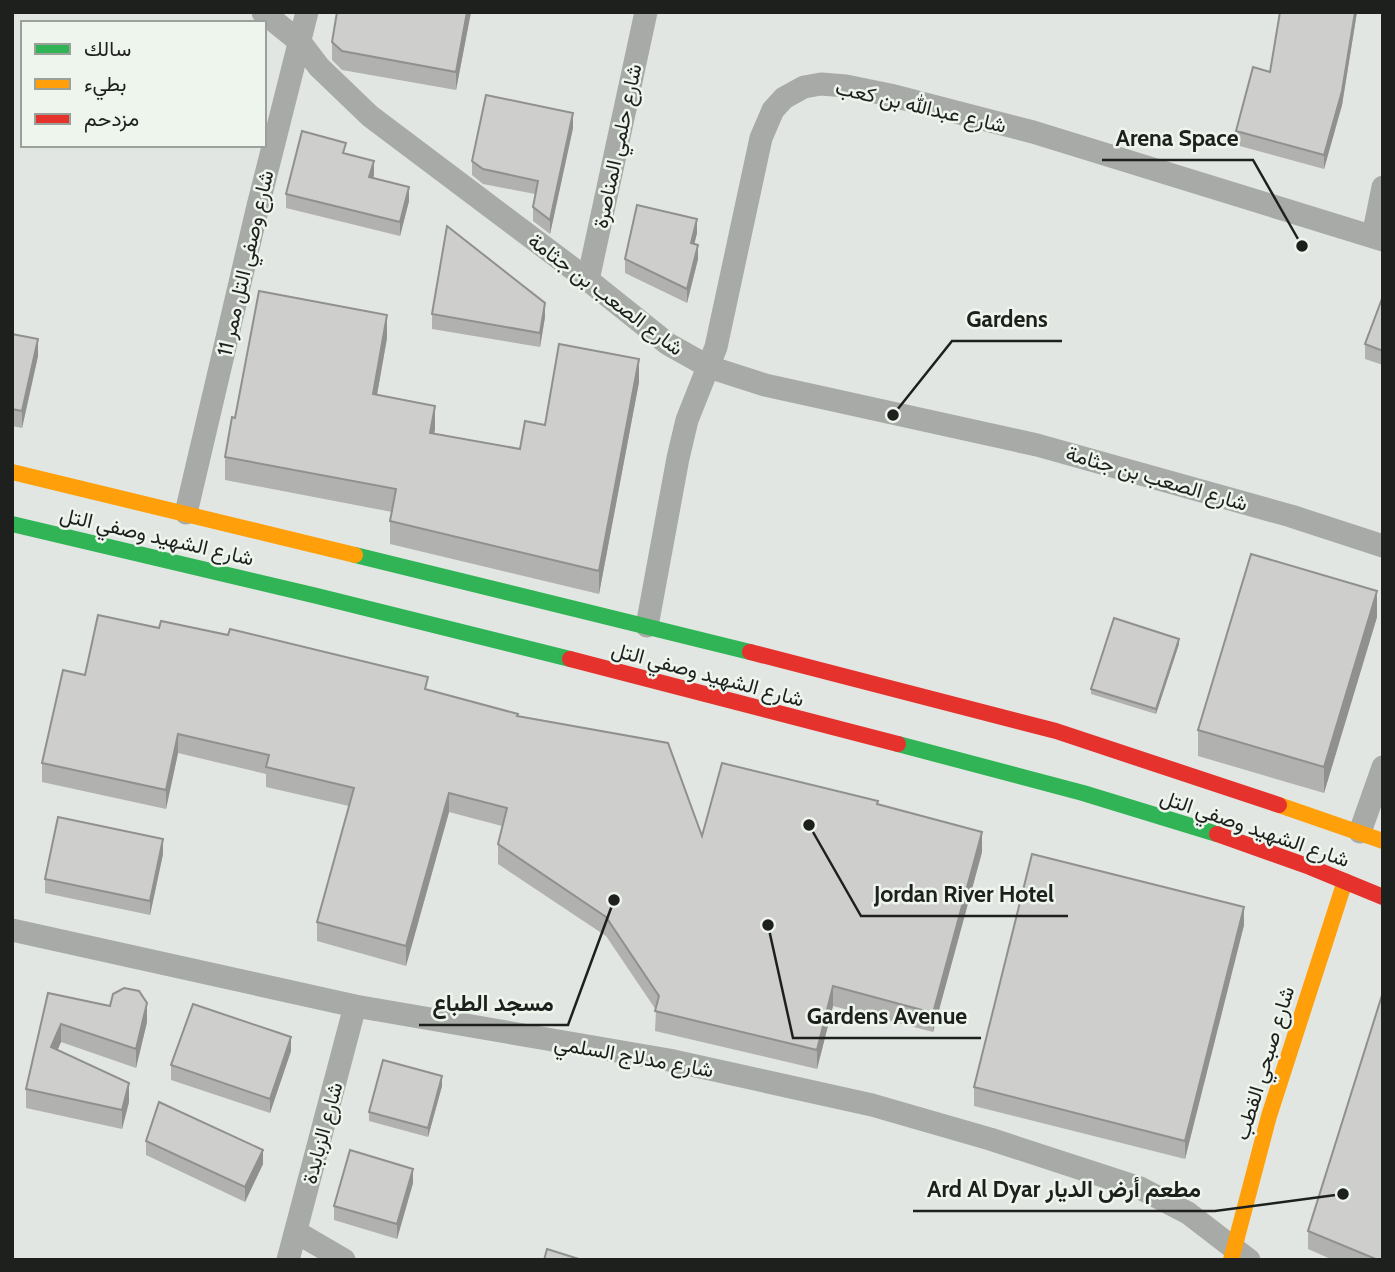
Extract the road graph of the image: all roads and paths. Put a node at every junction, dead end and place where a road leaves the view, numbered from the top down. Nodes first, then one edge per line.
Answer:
1 (263, 12) edge
2 (307, 12) edge
3 (646, 12) edge
4 (300, 42) junction
5 (1383, 187) edge
6 (1378, 238) edge
7 (588, 280) junction
8 (709, 367) junction
9 (12, 472) edge
10 (186, 513) junction
11 (12, 524) edge
12 (1383, 546) edge
13 (647, 626) junction
14 (1383, 767) edge
15 (1360, 832) junction
16 (1383, 841) edge
17 (1345, 881) junction
18 (1383, 897) edge
19 (12, 930) edge
20 (355, 1006) junction
21 (296, 1232) junction
22 (1238, 1256) edge
23 (288, 1260) edge
24 (344, 1260) edge

1 - 4 street, شارع الصعب بن جثامة
2 - 4 street, شارع وصفي التل ممر 11
3 - 7 street, شارع حلمي المناصرة
4 - 7 street, شارع الصعب بن جثامة
4 - 10 street, شارع وصفي التل ممر 11
5 - 6 street
6 - 8 street, شارع عبدالله بن كعب
7 - 8 street, شارع الصعب بن جثامة
8 - 12 street, شارع الصعب بن جثامة
8 - 13 street, شارع عبدالله بن كعب
9 - 10 main road, شارع الشهيد وصفي التل
10 - 13 main road, شارع الشهيد وصفي التل
11 - 17 main road, شارع الشهيد وصفي التل
13 - 15 main road, شارع الشهيد وصفي التل
14 - 15 street
15 - 16 main road, شارع الشهيد وصفي التل
17 - 18 main road, شارع الشهيد وصفي التل
17 - 22 main road, شارع صبحي القطب
19 - 20 street, شارع مدلاج السلمي
20 - 21 street, شارع الزبابدة
20 - 22 street, شارع مدلاج السلمي
21 - 23 street, شارع الزبابدة
21 - 24 street

